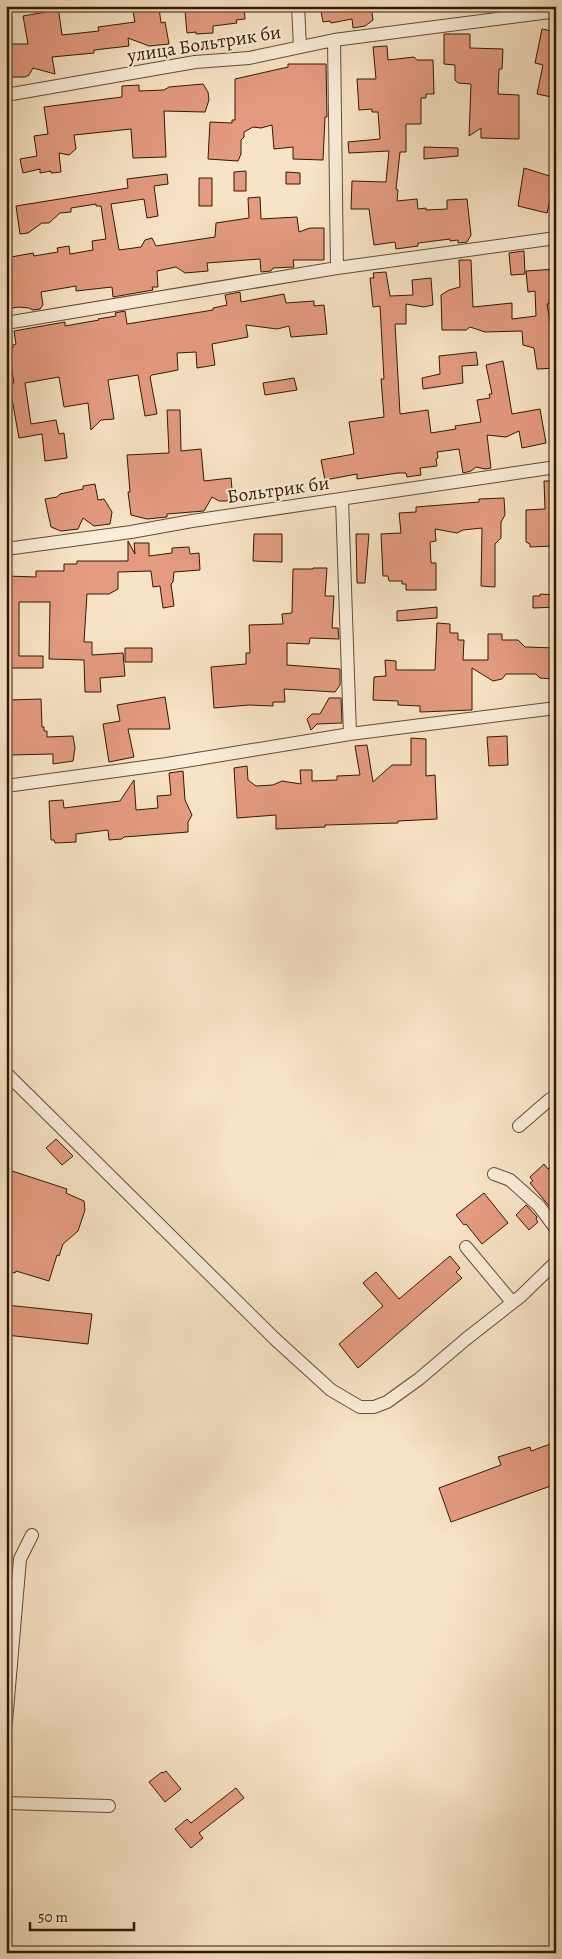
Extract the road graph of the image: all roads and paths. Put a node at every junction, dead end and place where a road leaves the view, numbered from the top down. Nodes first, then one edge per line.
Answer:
1 (298, 6) edge
2 (556, 13) edge
3 (334, 40) junction
4 (300, 47) junction
5 (6, 95) edge
6 (556, 238) edge
7 (337, 268) junction
8 (6, 323) edge
9 (556, 467) edge
10 (342, 499) junction
11 (6, 549) edge
12 (556, 708) edge
13 (350, 734) junction
14 (6, 786) edge
15 (6, 1073) edge
16 (556, 1096) edge
17 (519, 1126) dead end
18 (494, 1174) dead end
19 (556, 1229) edge
20 (466, 1247) dead end
21 (556, 1262) edge
22 (512, 1302) junction
23 (32, 1535) dead end
24 (6, 1722) edge
25 (6, 1803) edge
26 (109, 1806) dead end

1 - 4 street
2 - 3 street, улица Больтрик би
3 - 4 street, улица Больтрик би
3 - 7 street
4 - 5 street, улица Больтрик би
6 - 7 street
7 - 8 street
9 - 10 street, Больтрик би
10 - 11 street, Больтрик би
10 - 13 street
12 - 13 street
13 - 14 street
15 - 22 street
16 - 17 street
18 - 19 street
20 - 22 street
21 - 22 street
23 - 24 street
25 - 26 street

